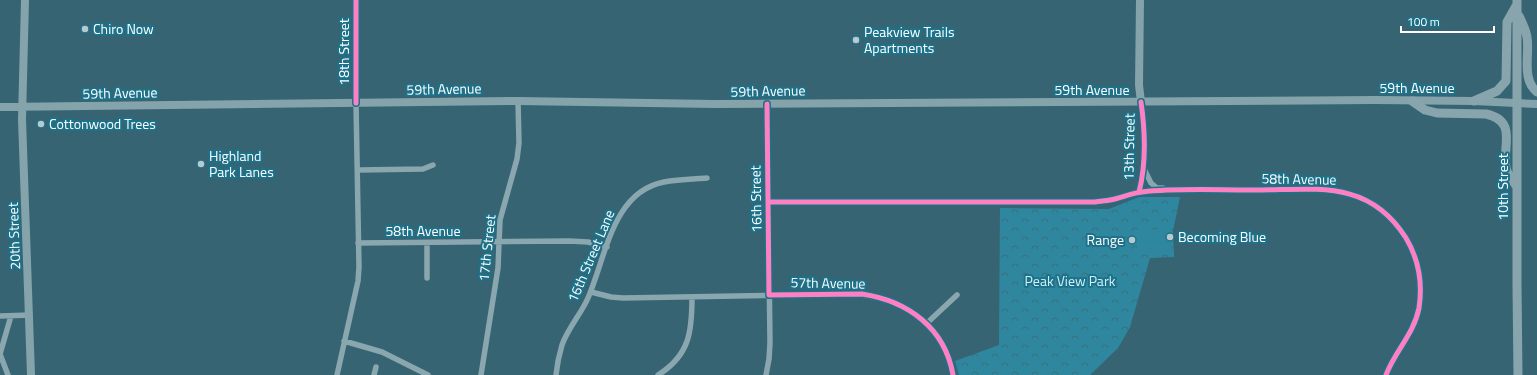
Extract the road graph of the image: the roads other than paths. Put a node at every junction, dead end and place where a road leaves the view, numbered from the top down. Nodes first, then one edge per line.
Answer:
1 (25, 0) edge
2 (356, 0) edge
3 (1140, 0) edge
4 (1517, 5) edge
5 (1537, 92) edge
6 (518, 101) junction
7 (1412, 101) junction
8 (1474, 101) junction
9 (1141, 102) junction
10 (356, 103) junction
11 (1517, 103) junction
12 (768, 104) junction
13 (1537, 104) edge
14 (0, 107) edge
15 (22, 107) junction
16 (433, 165) dead end
17 (1143, 166) junction
18 (359, 170) junction
19 (707, 178) dead end
20 (1517, 188) junction
21 (1185, 190) junction
22 (1139, 192) junction
23 (768, 202) junction
24 (499, 242) junction
25 (358, 243) junction
26 (427, 243) junction
27 (606, 247) junction
28 (427, 278) dead end
29 (591, 292) junction
30 (769, 295) junction
31 (957, 295) dead end
32 (692, 297) junction
33 (30, 315) junction
34 (0, 316) edge
35 (11, 316) junction
36 (926, 323) junction
37 (344, 342) junction
38 (376, 367) dead end
39 (8, 375) edge
40 (31, 375) edge
41 (337, 375) edge
42 (374, 375) edge
43 (428, 375) edge
44 (481, 375) edge
45 (556, 375) edge
46 (658, 375) edge
47 (766, 375) edge
48 (953, 375) edge
49 (1386, 375) edge
50 (1518, 375) edge

1 - 15 main road, 20th Street
2 - 10 main road, 18th Street
3 - 9 main road, 13th Street
4 - 5 main road
4 - 8 main road
4 - 11 main road, 10th Street
6 - 10 main road, 59th Avenue
6 - 12 main road, 59th Avenue
6 - 24 street, 17th Street
7 - 8 main road, 59th Avenue
7 - 9 main road, 59th Avenue
7 - 20 main road
8 - 11 main road, 59th Avenue
9 - 12 main road, 59th Avenue
9 - 17 street, 13th Street
10 - 15 main road, 59th Avenue
10 - 18 street, 18th Street
11 - 13 main road, 59th Avenue
11 - 20 main road, 10th Street
12 - 23 street, 16th Street
14 - 15 main road, 59th Avenue
15 - 33 main road, 20th Street
16 - 18 street
17 - 21 street, 58th Avenue
17 - 22 street, 13th Street
18 - 25 street, 18th Street
19 - 27 street, 16th Street Lane
20 - 50 main road, 10th Street
21 - 22 street, 58th Avenue
21 - 49 street, 58th Avenue
22 - 23 street, 58th Avenue
23 - 30 street, 16th Street
24 - 26 street, 58th Avenue
24 - 27 street, 58th Avenue
24 - 44 street, 17th Street
25 - 26 street, 58th Avenue
25 - 37 street, 18th Street
26 - 28 street
27 - 29 street, 16th Street Lane
29 - 32 street, 57th Avenue
29 - 45 street, 16th Street Lane
30 - 32 street, 57th Avenue
30 - 36 street, 57th Avenue
30 - 47 street, 16th Street
31 - 36 street
32 - 46 street
33 - 35 street
33 - 40 main road, 20th Street
34 - 35 street
35 - 39 street
36 - 48 street, 57th Avenue
37 - 41 street, 18th Street
37 - 43 street
38 - 42 street

